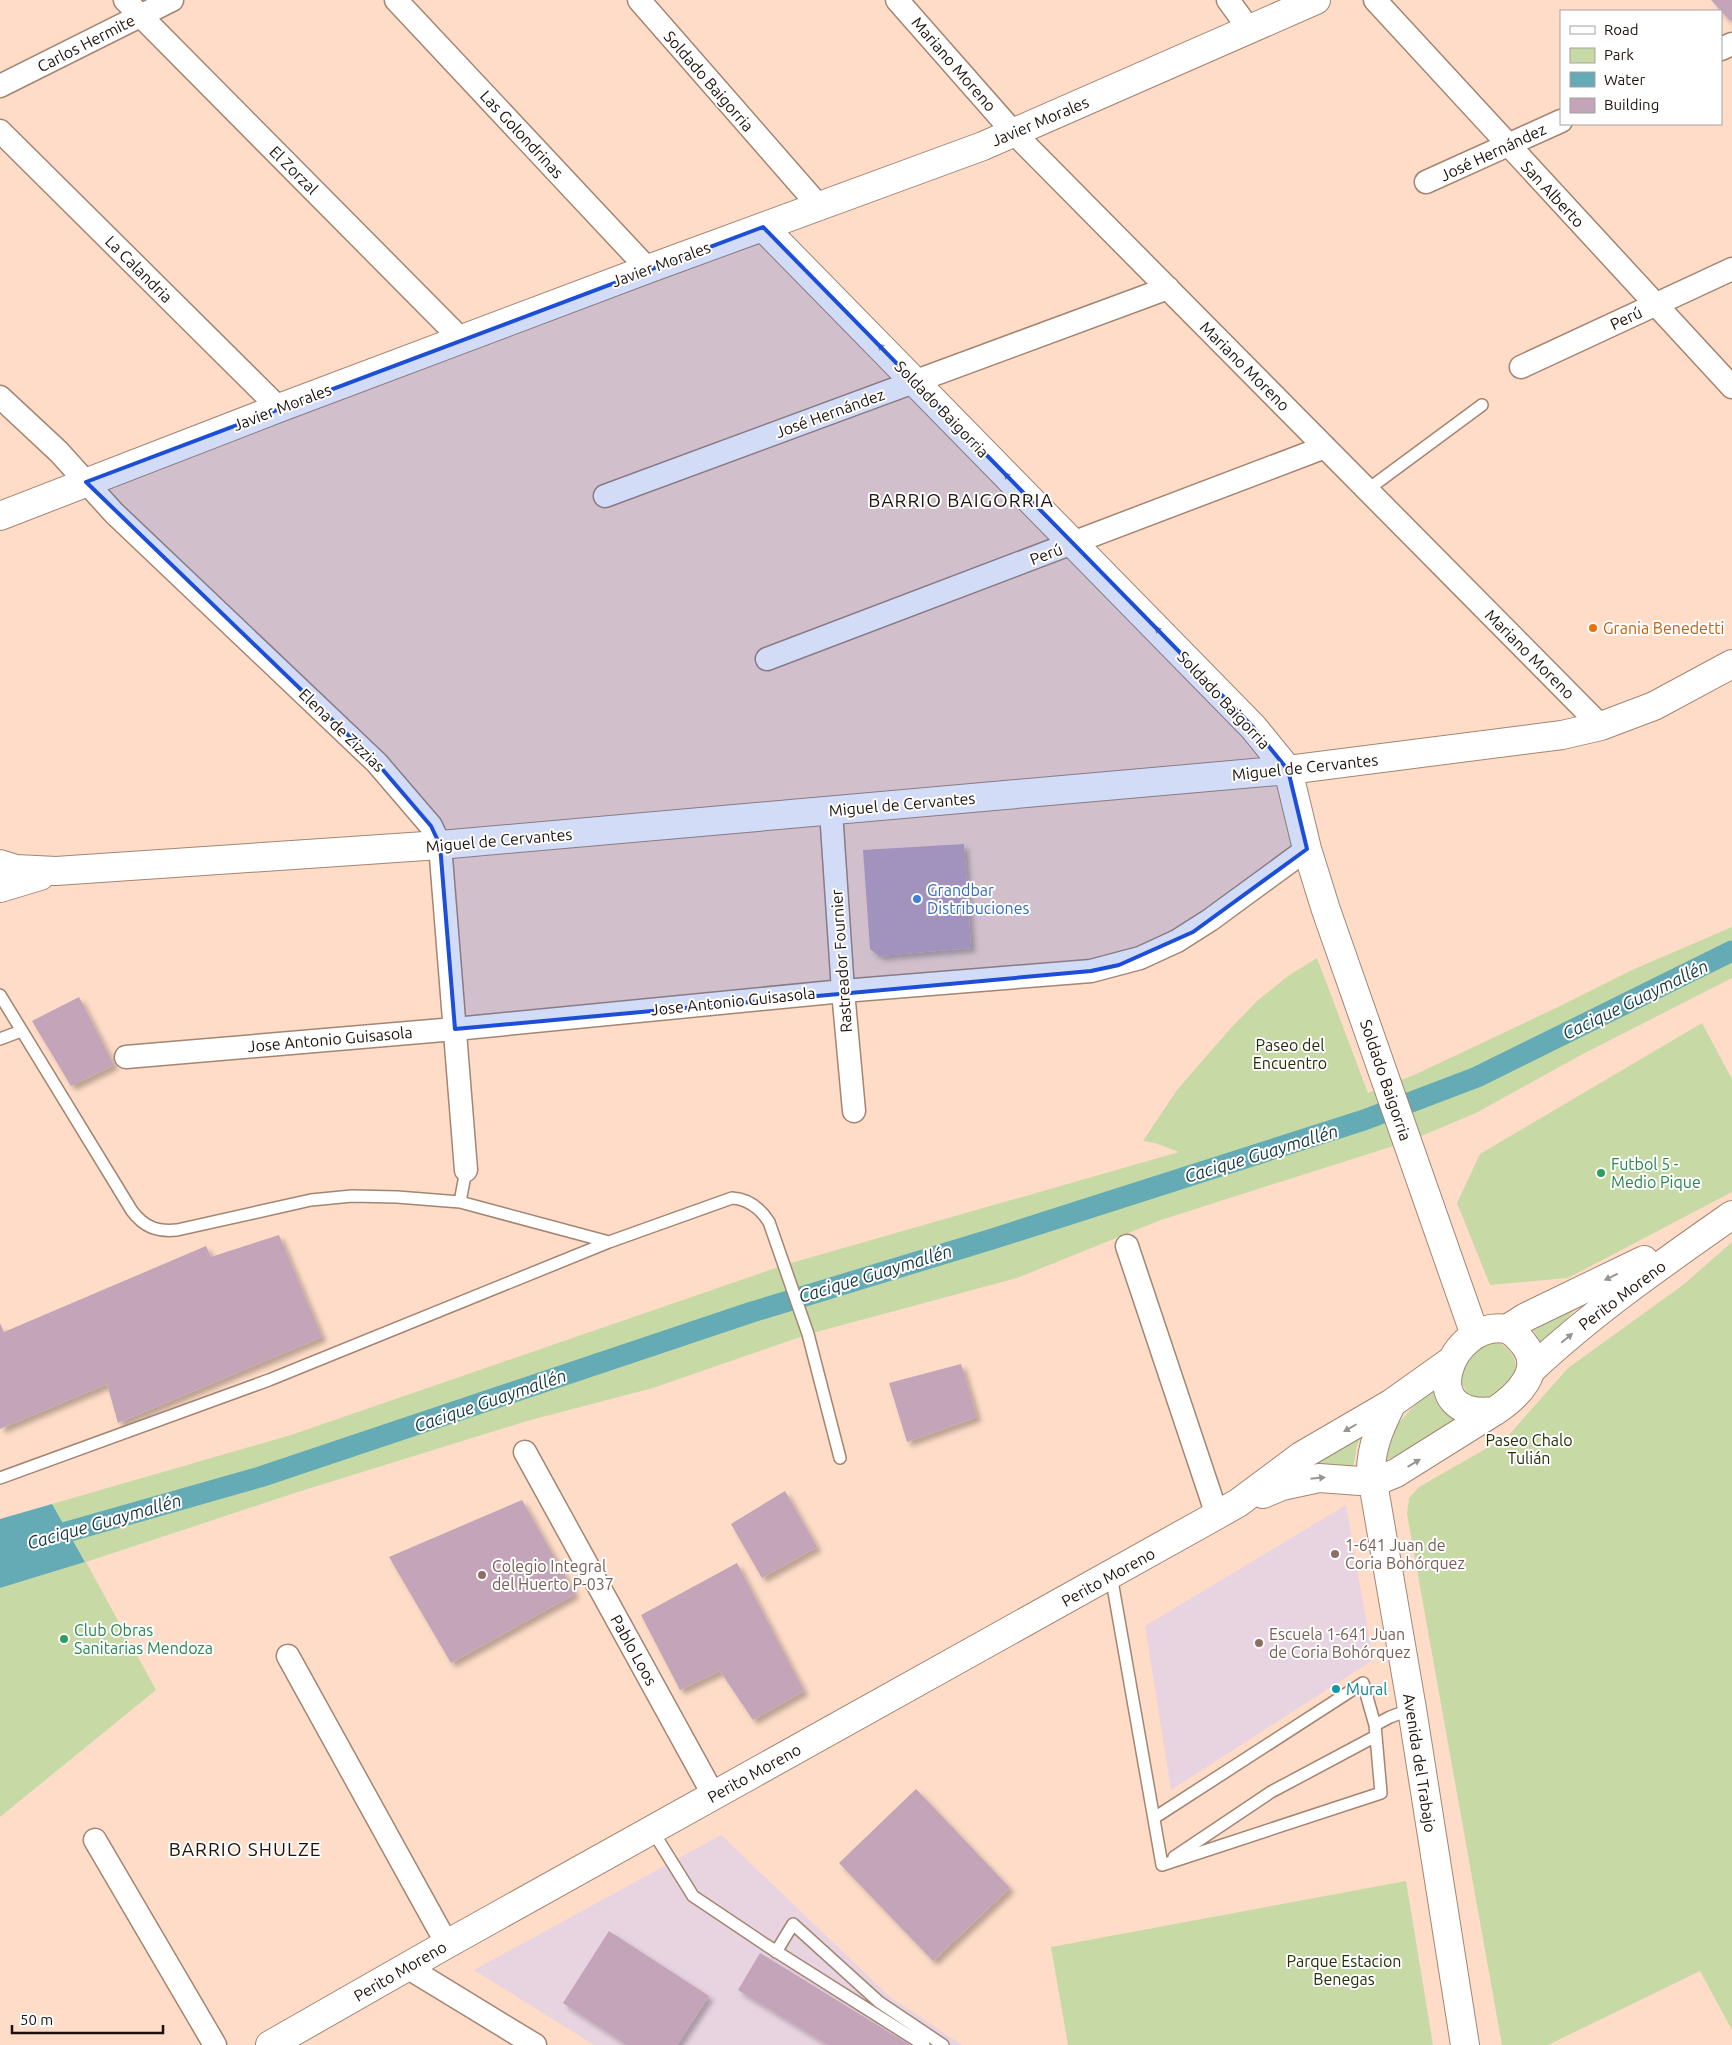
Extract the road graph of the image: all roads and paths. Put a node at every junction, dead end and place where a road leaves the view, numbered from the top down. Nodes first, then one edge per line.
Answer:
1 (172, 0) edge
2 (396, 0) edge
3 (639, 0) edge
4 (897, 0) edge
5 (1228, 0) edge
6 (1316, 0) edge
7 (1375, 0) edge
8 (133, 8) edge
9 (1250, 29) junction
10 (0, 86) edge
11 (1560, 121) edge
12 (0, 131) edge
13 (1014, 133) junction
14 (1508, 145) junction
15 (1426, 182) dead end
16 (819, 206) junction
17 (763, 227) junction
18 (648, 269) junction
19 (1732, 270) edge
20 (1168, 288) junction
21 (1655, 304) junction
22 (462, 340) junction
23 (1521, 368) dead end
24 (915, 382) junction
25 (1732, 386) edge
26 (0, 397) edge
27 (1482, 405) dead end
28 (278, 408) junction
29 (1325, 447) junction
30 (86, 482) junction
31 (1367, 490) junction
32 (605, 496) dead end
33 (0, 516) edge
34 (1074, 544) junction
35 (767, 659) dead end
36 (1732, 664) edge
37 (1601, 726) junction
38 (1288, 770) junction
39 (830, 810) junction
40 (440, 845) junction
41 (1307, 849) junction
42 (3, 873) edge
43 (843, 991) junction
44 (0, 995) edge
45 (455, 1029) junction
46 (21, 1031) junction
47 (0, 1039) edge
48 (126, 1057) dead end
49 (854, 1111) dead end
50 (466, 1170) joint
51 (460, 1202) junction
52 (1725, 1220) edge
53 (609, 1242) junction
54 (1127, 1246) dead end
55 (1507, 1329) junction
56 (1475, 1336) junction
57 (1451, 1361) junction
58 (1531, 1370) junction
59 (1392, 1403) junction
60 (1495, 1412) junction
61 (525, 1452) dead end
62 (840, 1458) dead end
63 (0, 1478) edge
64 (1374, 1482) junction
65 (1228, 1509) junction
66 (1111, 1575) junction
67 (288, 1656) dead end
68 (1412, 1709) junction
69 (1376, 1730) junction
70 (714, 1796) junction
71 (1154, 1818) junction
72 (652, 1830) junction
73 (94, 1840) dead end
74 (1162, 1865) junction
75 (447, 1944) junction
76 (776, 1952) junction
77 (406, 1967) junction
78 (216, 2045) edge
79 (270, 2045) edge
80 (534, 2045) edge
81 (924, 2045) edge
82 (943, 2045) edge
83 (1465, 2045) edge

1 - 8 street, Carlos Hermite
2 - 18 street, Las Golondrinas
3 - 16 street, Soldado Baigorria
4 - 13 street, Mariano Moreno
5 - 9 street
6 - 9 main road, Javier Morales
7 - 14 street, San Alberto
8 - 10 street, Carlos Hermite
8 - 22 street, El Zorzal
9 - 13 main road, Javier Morales
11 - 14 street, José Hernández
12 - 28 street, La Calandria
13 - 16 main road, Javier Morales
13 - 20 street, Mariano Moreno
14 - 15 street, José Hernández
14 - 21 street, San Alberto
16 - 17 main road, Javier Morales
17 - 18 main road, Javier Morales
24 -> 17 main road, Soldado Baigorria
18 - 22 main road, Javier Morales
19 - 21 street, Perú
20 - 24 street, José Hernández
20 - 29 street, Mariano Moreno
21 - 23 street, Perú
21 - 25 street, San Alberto
22 - 28 main road, Javier Morales
24 - 32 street, José Hernández
34 -> 24 main road, Soldado Baigorria
26 - 30 street, Elena de Zizzias
27 - 31 lane
28 - 30 main road, Javier Morales
29 - 31 street, Mariano Moreno
29 - 34 street, Perú
30 - 33 main road, Javier Morales
30 - 40 street, Elena de Zizzias
31 - 37 street, Mariano Moreno
34 - 35 street, Perú
38 -> 34 main road, Soldado Baigorria
36 - 37 main road, Miguel de Cervantes
37 - 38 main road, Miguel de Cervantes
38 - 39 main road, Miguel de Cervantes
38 - 41 main road, Soldado Baigorria
39 - 40 main road, Miguel de Cervantes
39 - 43 street, Rastreador Fournier
40 - 42 main road, Miguel de Cervantes
40 - 45 street, Elena de Zizzias
41 - 43 street, Jose Antonio Guisasola
41 - 56 main road, Soldado Baigorria
43 - 45 street, Jose Antonio Guisasola
43 - 49 street, Rastreador Fournier
44 - 46 lane
45 - 48 street, Jose Antonio Guisasola
45 - 50 street, Elena de Zizzias
46 - 47 lane
46 - 51 lane
50 - 51 lane
51 - 53 lane
52 -> 55 main road, Perito Moreno
58 -> 52 main road, Perito Moreno
53 - 62 lane
53 - 63 lane
54 - 65 street
55 - 56 main road
55 - 58 main road
56 - 57 main road
57 - 59 main road, Perito Moreno
57 - 60 main road
58 - 60 main road
59 - 64 main road, Perito Moreno
59 -> 65 main road, Perito Moreno
64 -> 60 main road, Perito Moreno
61 - 70 street, Pablo Loos
65 -> 64 main road, Perito Moreno
64 - 68 main road, Avenida del Trabajo
65 - 66 main road, Perito Moreno
66 - 70 main road, Perito Moreno
66 - 71 lane
67 - 75 street
68 - 69 lane
68 - 83 main road, Avenida del Trabajo
69 - 71 lane
69 - 74 lane
69 - 74 lane
70 - 72 main road, Perito Moreno
71 - 74 lane
72 - 75 main road, Perito Moreno
72 - 76 lane
73 - 78 street
75 - 77 main road, Perito Moreno
76 - 81 lane
76 - 82 lane
77 - 79 main road, Perito Moreno
77 - 80 street

